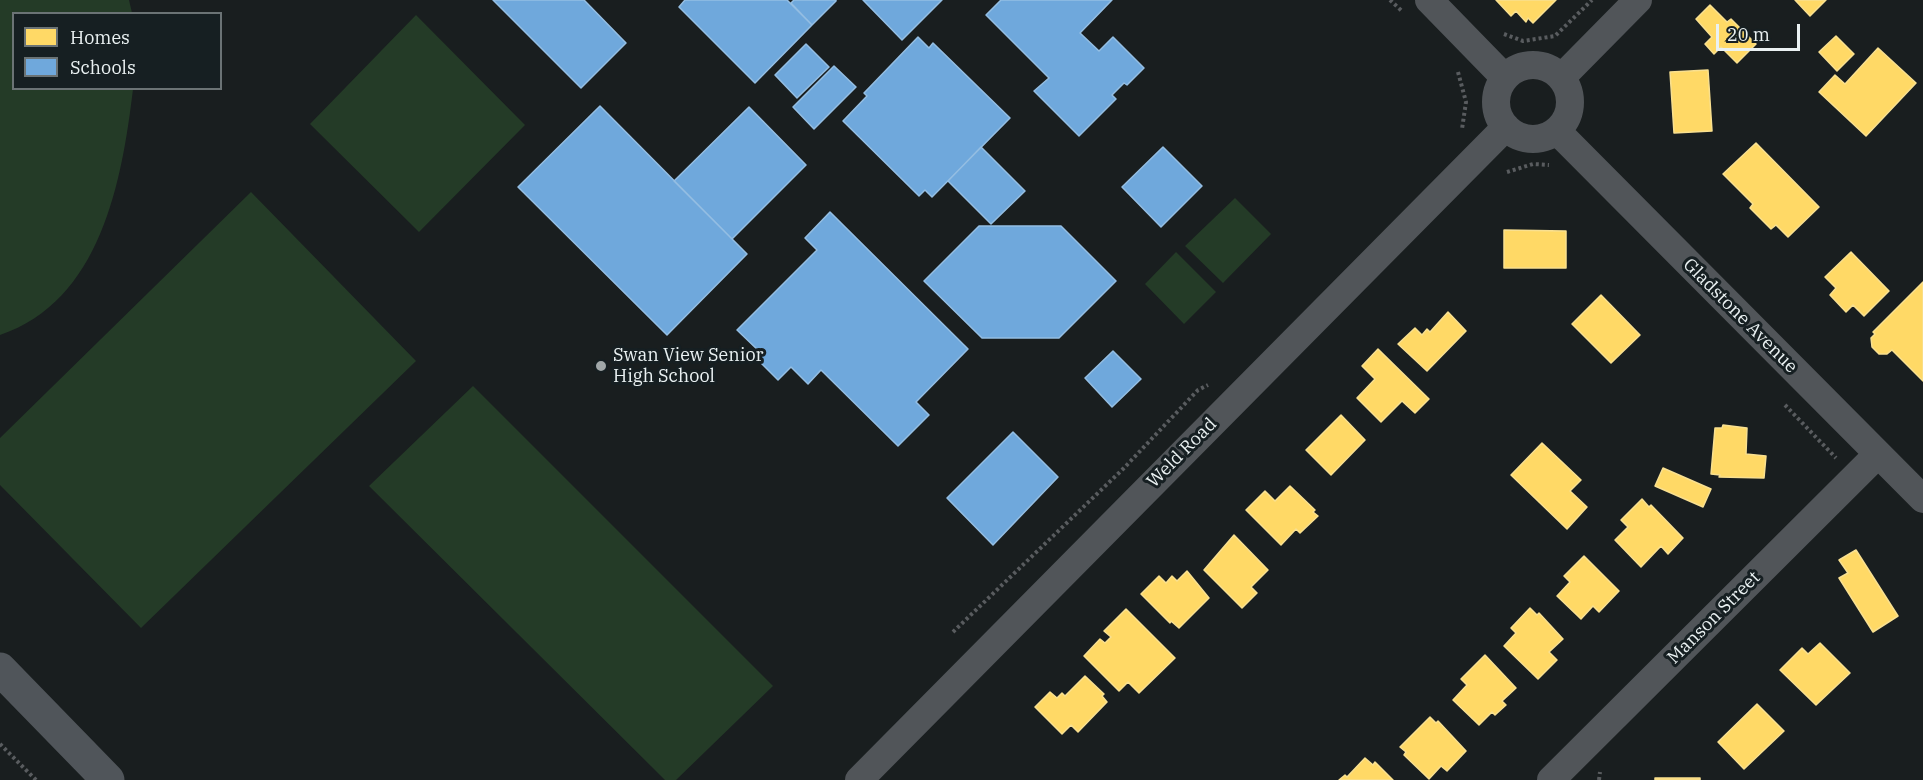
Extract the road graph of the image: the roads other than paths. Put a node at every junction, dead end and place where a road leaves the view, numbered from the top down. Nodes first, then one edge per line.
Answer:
1 (1638, 0) edge
2 (1420, 9) edge
3 (1505, 78) junction
4 (1561, 78) junction
5 (1506, 127) junction
6 (1557, 131) junction
7 (1877, 455) junction
8 (1921, 495) edge
9 (0, 669) edge
10 (108, 780) edge
11 (859, 780) edge
12 (1551, 780) edge

1 - 4 street
2 - 3 street
3 - 4 street
3 - 5 street
4 - 6 street
5 - 6 street
5 - 11 street, Weld Road
6 - 7 street, Gladstone Avenue
7 - 8 street, Gladstone Avenue
7 - 12 street, Manson Street
9 - 10 main road

